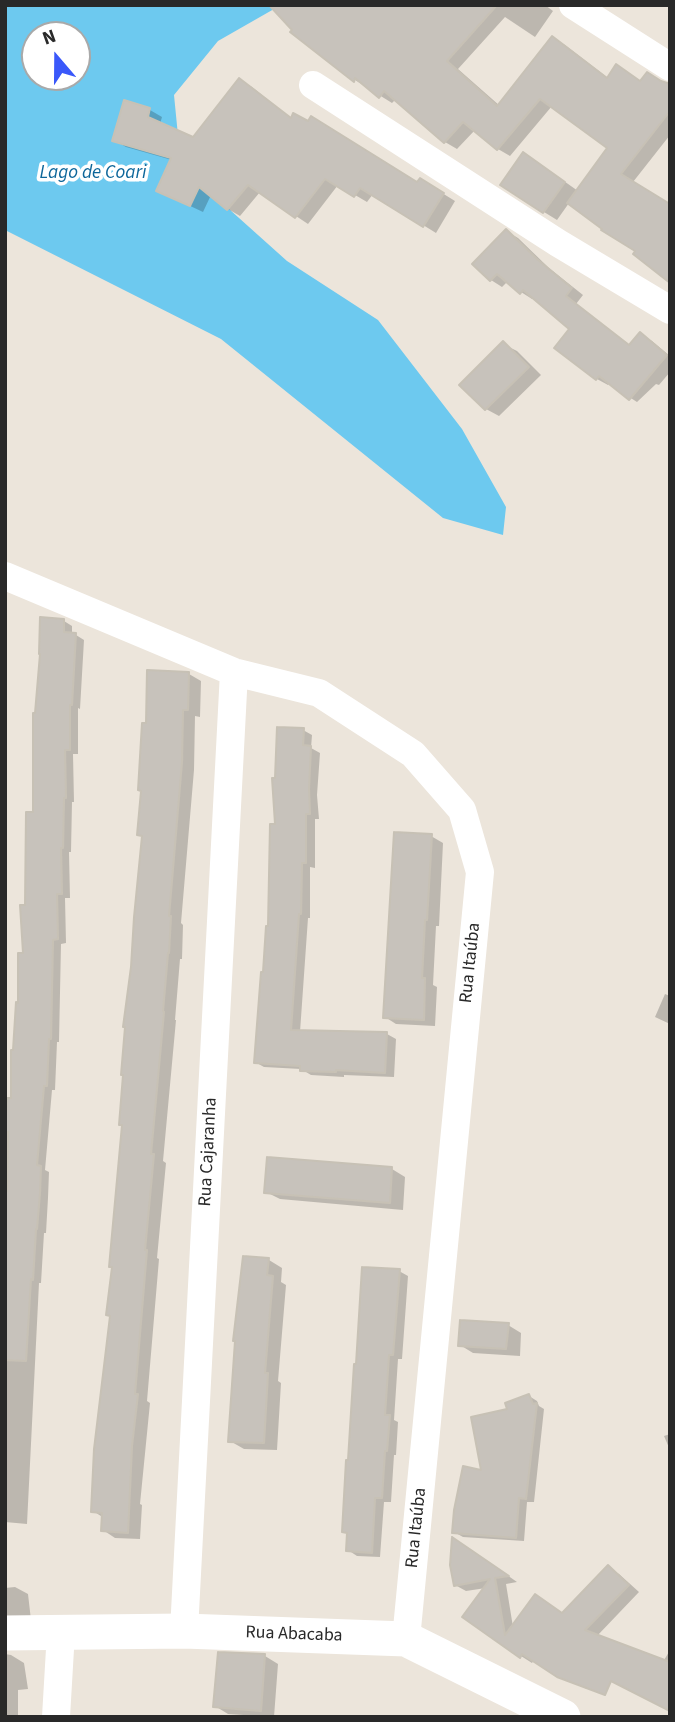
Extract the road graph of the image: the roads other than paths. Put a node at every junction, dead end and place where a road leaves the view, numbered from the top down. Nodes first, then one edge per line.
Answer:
1 (573, 5) edge
2 (670, 67) edge
3 (313, 85) dead end
4 (670, 310) edge
5 (5, 576) edge
6 (234, 672) junction
7 (184, 1631) junction
8 (61, 1632) junction
9 (5, 1633) edge
10 (406, 1639) junction
11 (56, 1717) edge
12 (564, 1717) edge

1 - 2 street
3 - 4 street
5 - 6 street, Rua Itaúba
6 - 7 street, Rua Cajaranha
6 - 10 street, Rua Itaúba
7 - 8 street, Rua Abacaba
7 - 10 street, Rua Abacaba
8 - 9 street, Rua Abacaba
8 - 11 street
10 - 12 street, Rua Abacaba

